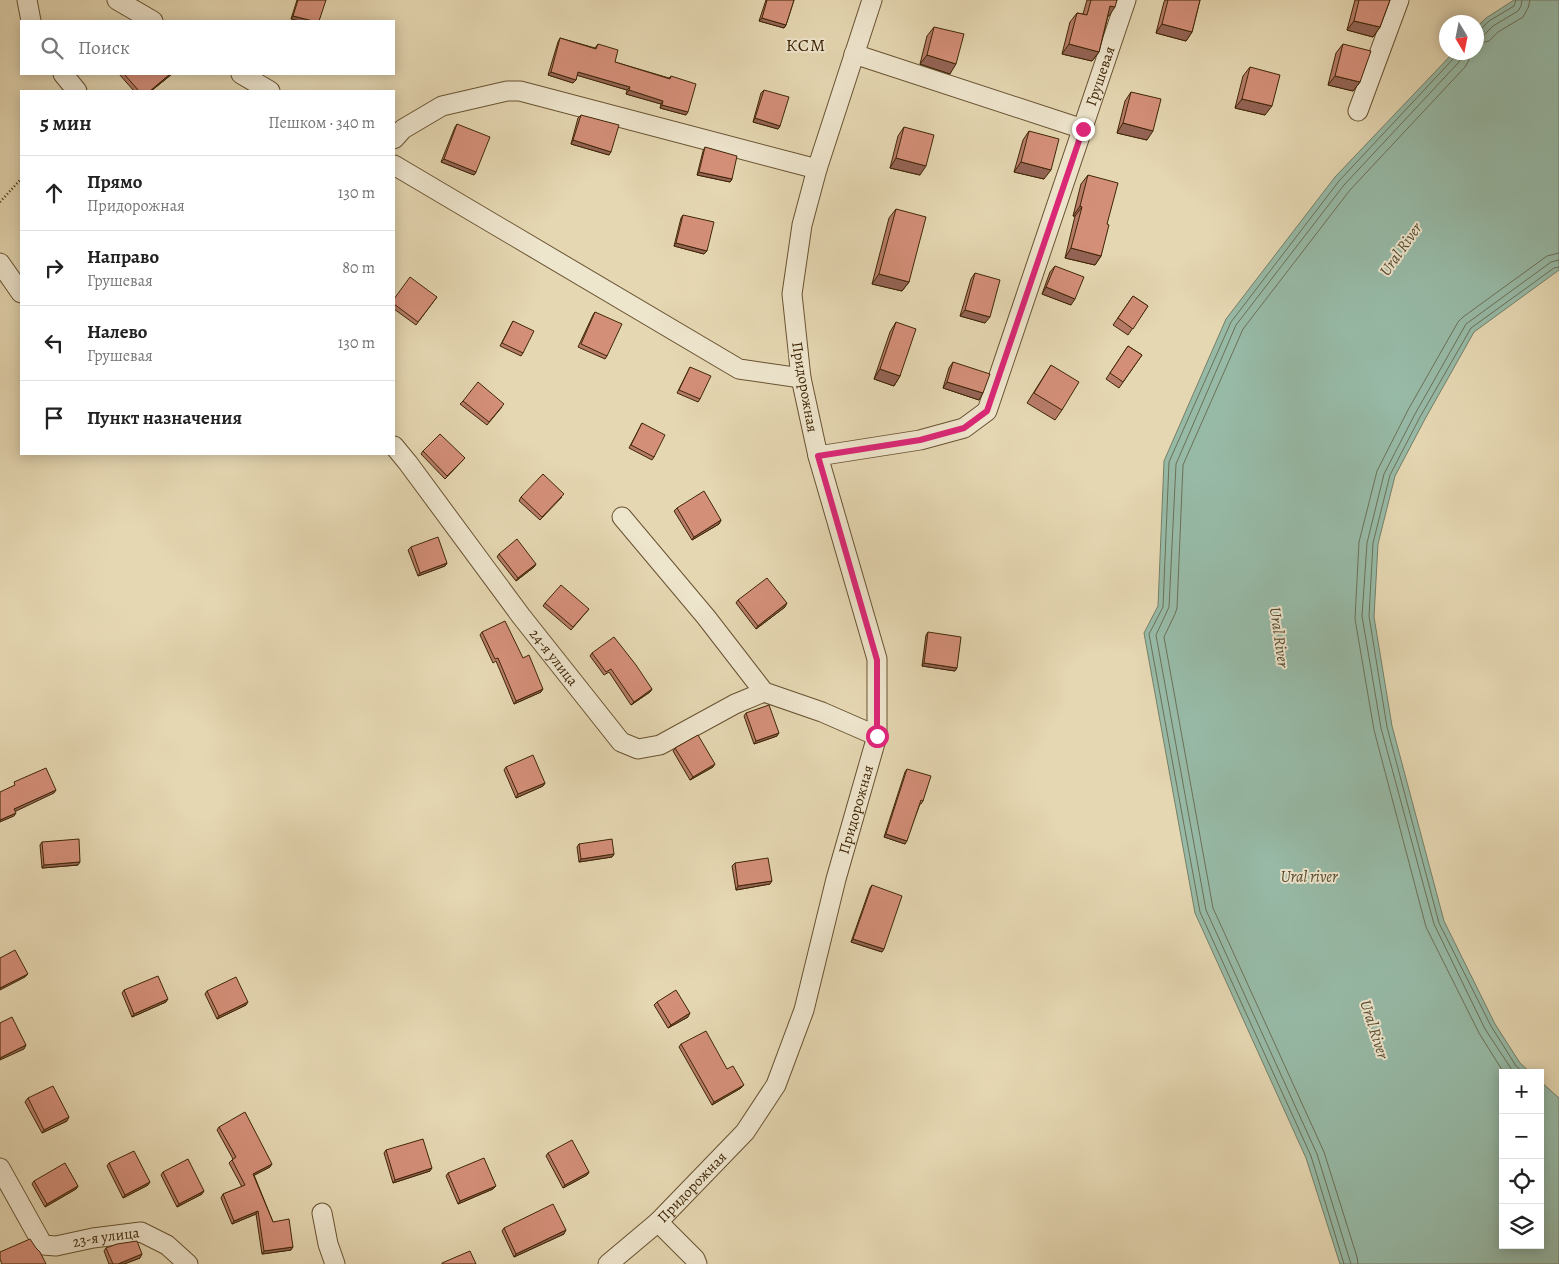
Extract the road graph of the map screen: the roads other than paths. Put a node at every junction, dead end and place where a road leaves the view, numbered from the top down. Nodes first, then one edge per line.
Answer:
1 (27, 0) edge
2 (117, 0) edge
3 (872, 0) edge
4 (1126, 0) edge
5 (1399, 0) edge
6 (31, 20) edge
7 (151, 20) edge
8 (854, 54) junction
9 (64, 75) edge
10 (243, 75) edge
11 (76, 90) edge
12 (268, 90) edge
13 (1358, 111) dead end
14 (1083, 129) junction
15 (395, 138) edge
16 (395, 166) edge
17 (817, 169) junction
18 (0, 262) edge
19 (20, 292) edge
20 (801, 378) junction
21 (395, 447) edge
22 (818, 456) junction
23 (622, 517) dead end
24 (764, 692) junction
25 (877, 736) junction
26 (0, 1168) edge
27 (322, 1213) dead end
28 (658, 1222) junction
29 (188, 1264) edge
30 (335, 1264) edge
31 (608, 1264) edge
32 (697, 1264) edge

1 - 6 street
2 - 7 street
3 - 8 street, Придорожная
4 - 14 street, Грушевая
5 - 13 street
8 - 14 street
8 - 17 street, Придорожная
9 - 11 street
10 - 12 street
14 - 22 street, Грушевая
15 - 17 street
16 - 20 street
17 - 20 street, Придорожная
18 - 19 street
20 - 22 street, Придорожная
21 - 24 street, 24-я улица
22 - 25 street, Придорожная
23 - 24 street
24 - 25 street
25 - 28 street, Придорожная
26 - 29 street, 23-я улица
27 - 30 street
28 - 31 street, Придорожная
28 - 32 street

